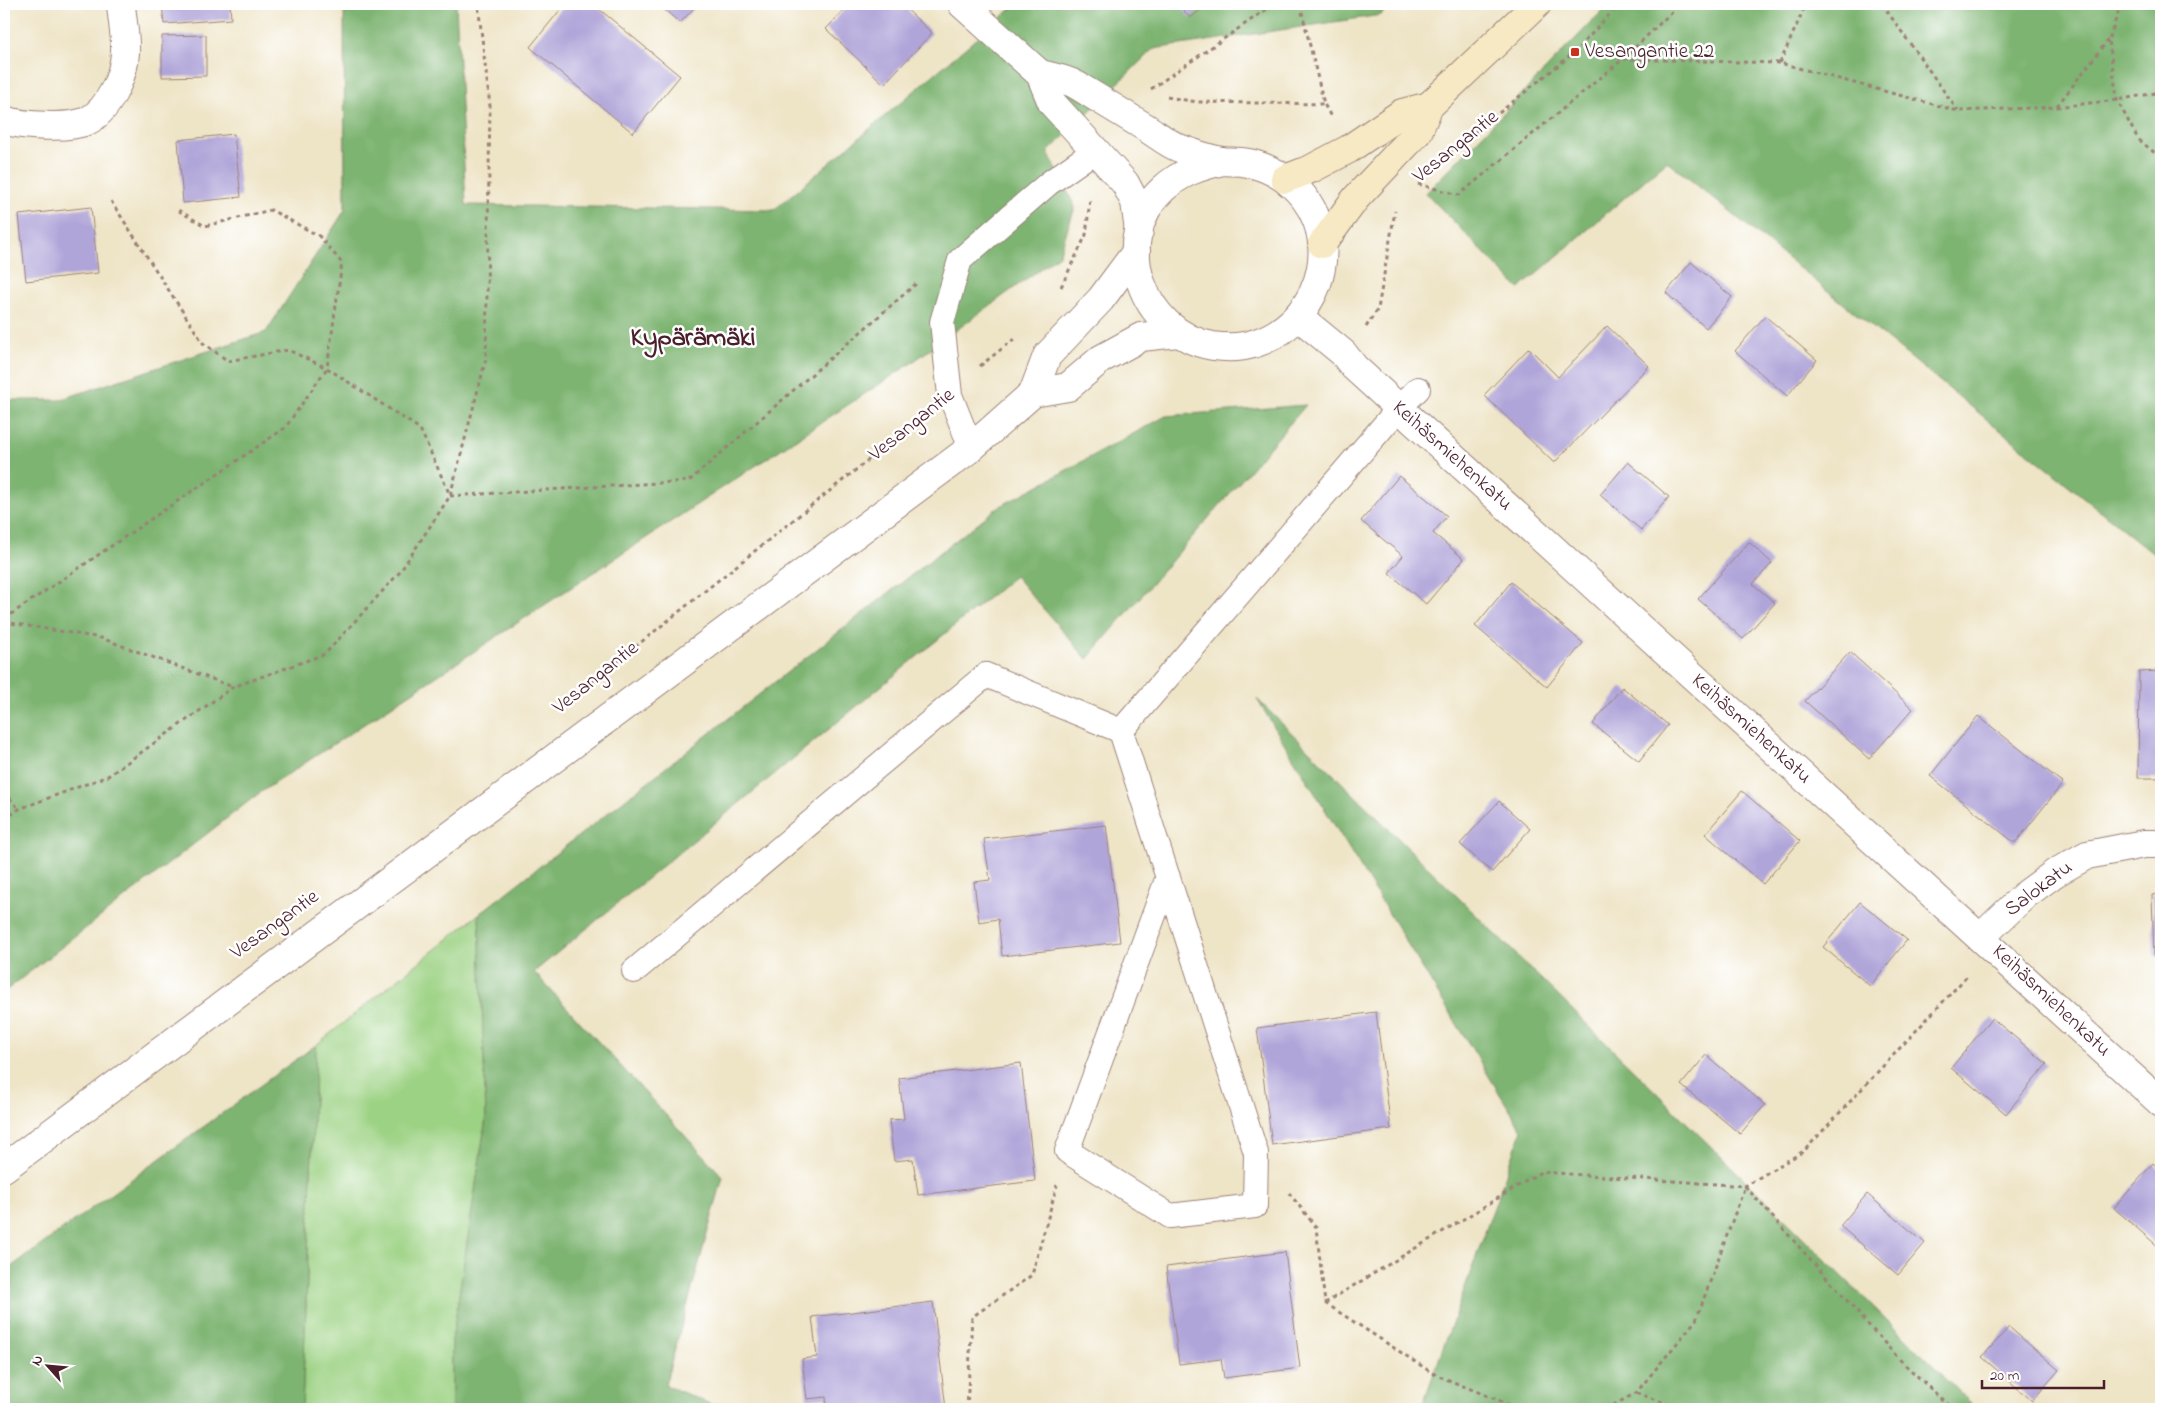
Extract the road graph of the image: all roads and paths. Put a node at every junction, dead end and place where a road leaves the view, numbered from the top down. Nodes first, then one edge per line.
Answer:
1 (121, 4) edge
2 (478, 4) edge
3 (962, 4) edge
4 (1274, 4) edge
5 (1300, 4) edge
6 (1537, 4) edge
7 (1619, 4) edge
8 (1680, 4) edge
9 (1806, 4) edge
10 (1882, 4) edge
11 (2121, 4) edge
12 (2109, 40) junction
13 (1623, 59) junction
14 (1780, 63) junction
15 (1040, 74) junction
16 (2161, 92) edge
17 (1154, 95) dead end
18 (1163, 96) dead end
19 (2117, 100) junction
20 (1429, 106) junction
21 (2056, 107) junction
22 (1958, 112) junction
23 (4, 120) edge
24 (1096, 150) junction
25 (1447, 154) dead end
26 (2161, 158) edge
27 (1223, 161) junction
28 (1068, 169) junction
29 (1285, 179) junction
30 (1410, 182) dead end
31 (111, 201) dead end
32 (1396, 204) dead end
33 (176, 209) dead end
34 (1137, 241) junction
35 (1322, 244) junction
36 (960, 260) junction
37 (1057, 294) dead end
38 (1299, 317) junction
39 (1178, 332) junction
40 (1019, 335) dead end
41 (1343, 353) junction
42 (327, 368) junction
43 (1033, 393) junction
44 (950, 395) junction
45 (1409, 399) junction
46 (971, 448) junction
47 (450, 496) junction
48 (4, 620) edge
49 (233, 687) junction
50 (578, 693) dead end
51 (1121, 731) junction
52 (4, 792) edge
53 (19, 809) junction
54 (4, 820) edge
55 (2161, 844) edge
56 (1168, 877) junction
57 (1987, 942) junction
58 (634, 971) dead end
59 (2161, 1103) edge
60 (1067, 1151) junction
61 (1256, 1153) junction
62 (4, 1168) edge
63 (1745, 1186) junction
64 (1325, 1302) junction
65 (1636, 1393) junction
66 (967, 1409) edge
67 (1520, 1409) edge
68 (1606, 1409) edge
69 (1684, 1409) edge
70 (1952, 1409) edge

1 - 23 street
2 - 47 path
3 - 15 street
4 - 17 path
5 - 18 path
6 - 20 main road, Vesangantie
7 - 25 path, Vesangantie
8 - 13 path
9 - 14 path
10 - 22 path
11 - 12 path
12 - 19 path
12 - 21 path
13 - 14 path
13 - 30 path
14 - 22 path
15 - 24 street
15 - 27 street
16 - 19 path
19 - 21 path
19 - 26 path
20 - 29 main road, Vesangantie
20 - 35 main road, Vesangantie
21 - 22 path
24 - 28 lane
24 - 34 street
27 - 29 street
27 - 34 street, Vesangantie
28 - 36 lane
28 - 37 path
29 - 35 street
31 - 42 path
32 - 41 path, Vesangantie
33 - 42 path
34 - 39 street
34 - 43 street, Vesangantie
35 - 38 street
36 - 44 lane
36 - 47 path
38 - 39 street
38 - 41 street, Keihäsmiehenkatu
39 - 43 street
40 - 44 path, Vesangantie
41 - 45 street, Keihäsmiehenkatu
42 - 47 path
42 - 48 path
43 - 46 street, Vesangantie
44 - 46 lane
44 - 50 path, Vesangantie
45 - 51 lane
45 - 57 street, Keihäsmiehenkatu
46 - 62 street, Vesangantie
47 - 49 path
48 - 49 path
49 - 53 path
51 - 56 lane
51 - 58 lane
52 - 53 path
53 - 54 path
55 - 57 street, Salokatu
56 - 60 lane
56 - 61 lane
57 - 59 street, Keihäsmiehenkatu
57 - 63 path
60 - 61 lane
60 - 66 path
61 - 64 path
63 - 64 path
63 - 65 path
63 - 70 path
64 - 67 path
65 - 68 path
65 - 69 path

